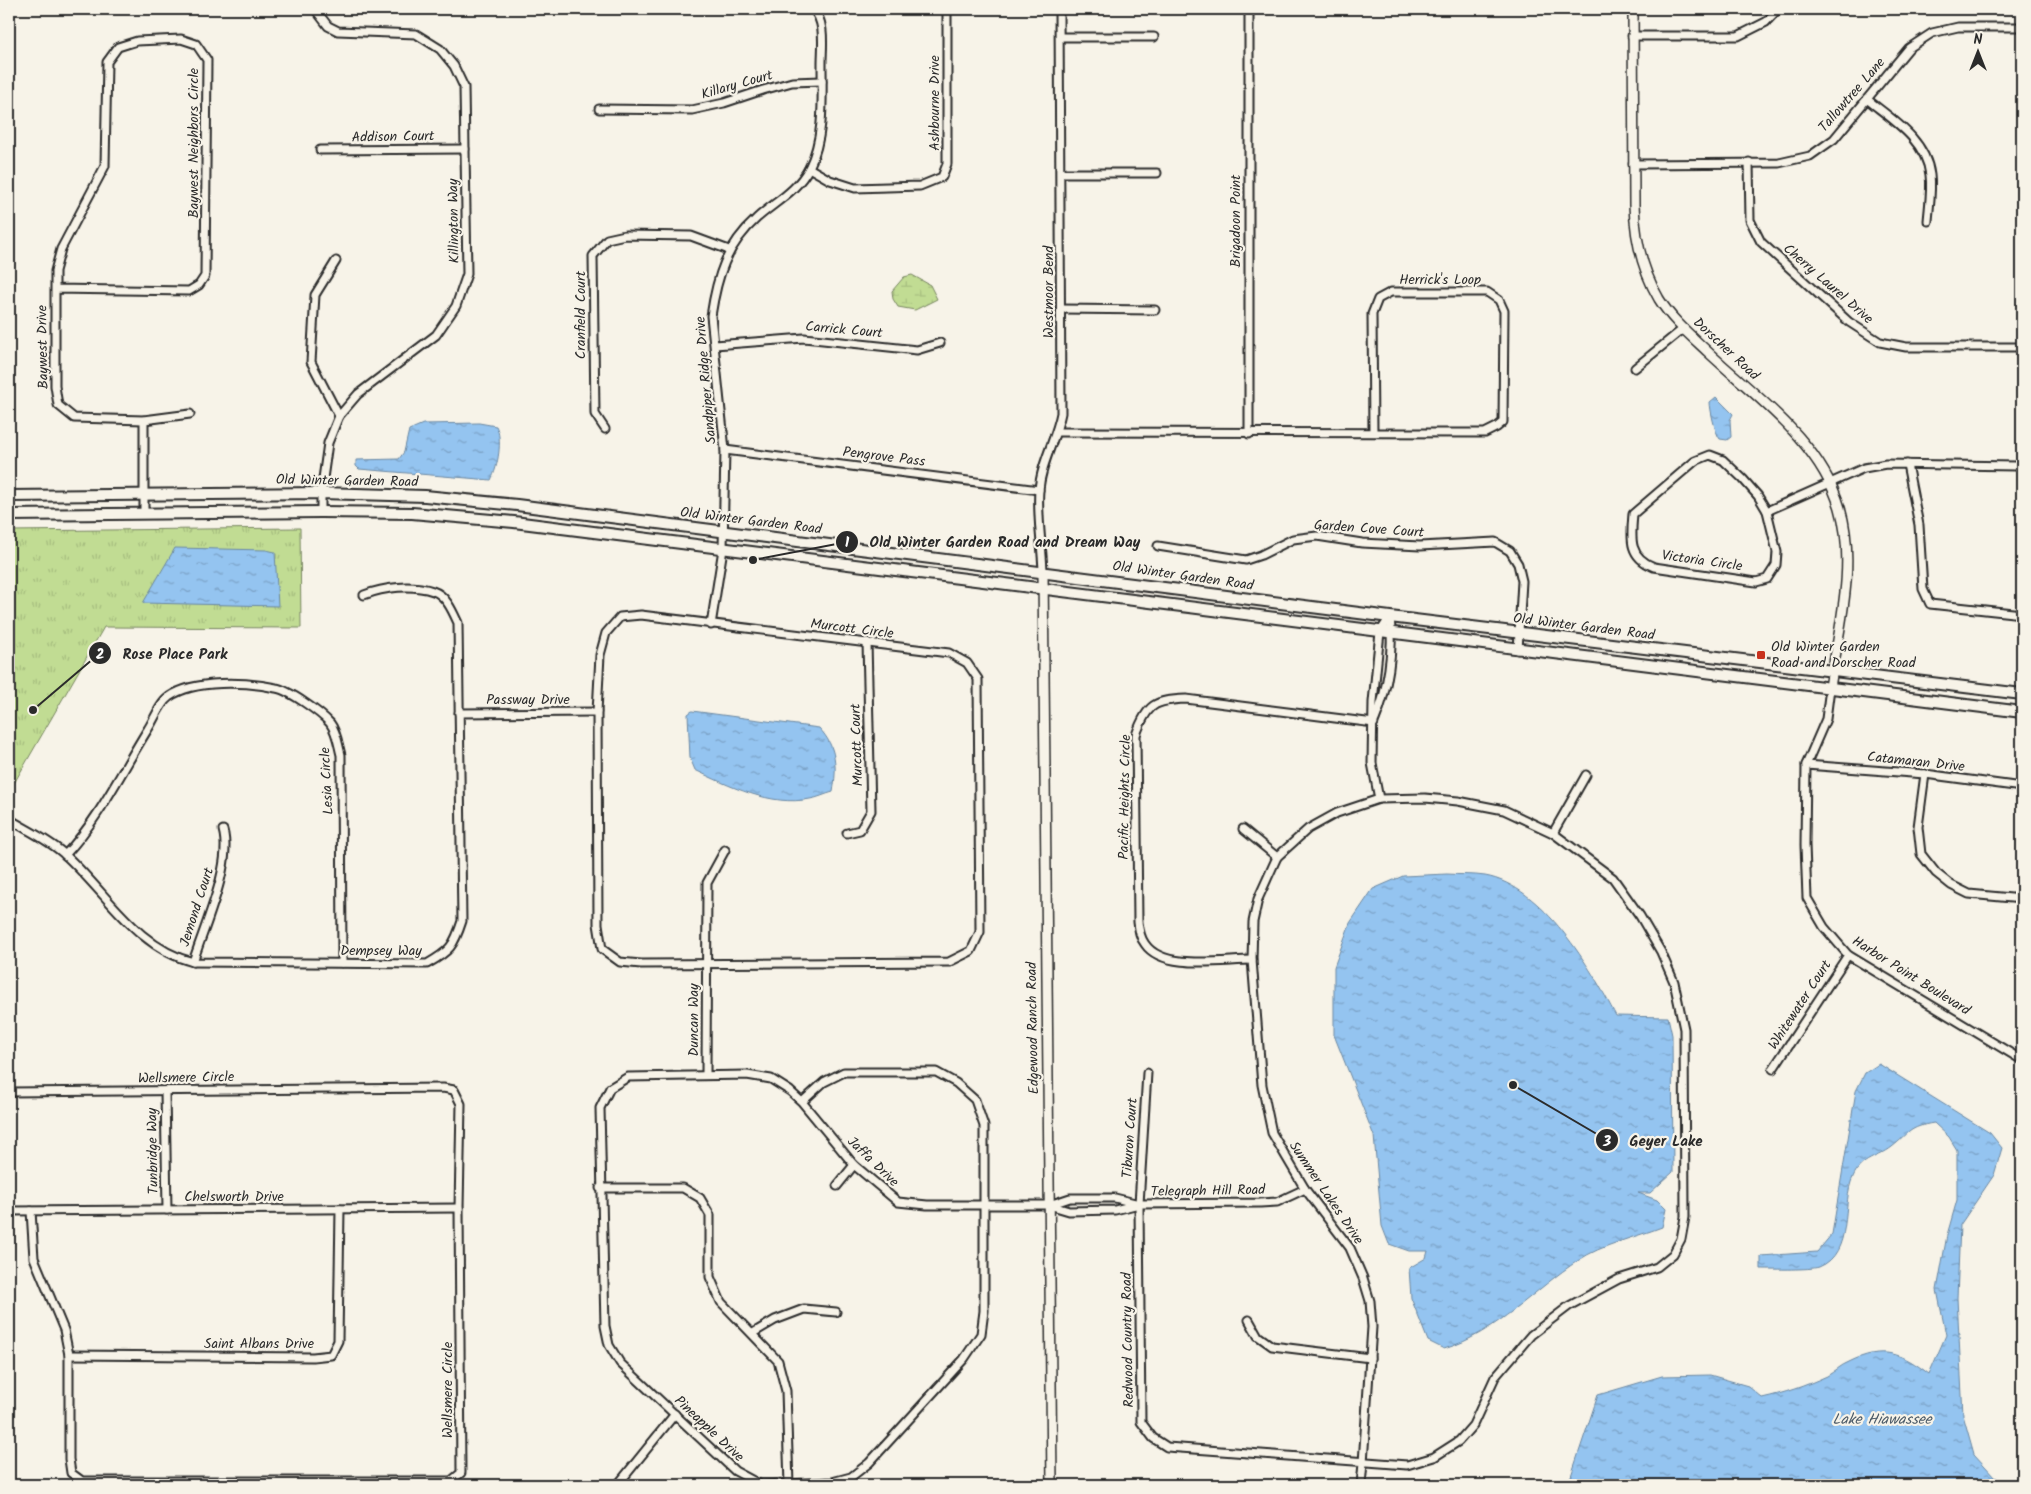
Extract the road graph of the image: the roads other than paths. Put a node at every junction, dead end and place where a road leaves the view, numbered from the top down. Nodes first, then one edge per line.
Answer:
1 (315, 9) edge
2 (813, 9) edge
3 (947, 9) edge
4 (1059, 9) edge
5 (1249, 9) edge
6 (1633, 9) edge
7 (1778, 9) edge
8 (2022, 27) edge
9 (1632, 36) junction
10 (1060, 37) junction
11 (1154, 37) dead end
12 (822, 81) junction
13 (1868, 100) junction
14 (599, 109) dead end
15 (465, 149) junction
16 (320, 150) dead end
17 (1749, 162) junction
18 (1633, 164) junction
19 (809, 168) junction
20 (1062, 173) junction
21 (1156, 173) dead end
22 (1928, 221) dead end
23 (729, 250) junction
24 (336, 261) dead end
25 (55, 289) junction
26 (1062, 309) junction
27 (1155, 310) dead end
28 (1683, 329) junction
29 (940, 343) dead end
30 (715, 345) junction
31 (2022, 347) edge
32 (1635, 368) dead end
33 (190, 414) dead end
34 (339, 416) junction
35 (144, 420) junction
36 (605, 429) dead end
37 (1058, 432) junction
38 (1373, 432) junction
39 (1249, 434) junction
40 (725, 450) junction
41 (1907, 464) junction
42 (2022, 468) edge
43 (1830, 483) junction
44 (1039, 490) junction
45 (321, 493) junction
46 (9, 496) edge
47 (144, 496) junction
48 (1766, 511) junction
49 (321, 512) junction
50 (144, 514) junction
51 (9, 515) edge
52 (724, 531) junction
53 (1158, 546) dead end
54 (723, 549) junction
55 (1043, 571) junction
56 (1043, 588) junction
57 (364, 596) dead end
58 (2022, 614) edge
59 (1390, 617) junction
60 (711, 625) junction
61 (1380, 632) junction
62 (1392, 633) junction
63 (1519, 633) junction
64 (867, 642) junction
65 (1518, 650) junction
66 (1832, 672) junction
67 (1830, 688) junction
68 (2022, 694) edge
69 (597, 712) junction
70 (2022, 712) edge
71 (459, 713) junction
72 (1374, 722) junction
73 (1806, 765) junction
74 (1925, 774) junction
75 (1586, 775) dead end
76 (2022, 787) edge
77 (1379, 800) junction
78 (9, 819) edge
79 (1243, 829) dead end
80 (223, 830) dead end
81 (847, 833) dead end
82 (1553, 833) junction
83 (725, 850) dead end
84 (65, 855) junction
85 (1277, 857) junction
86 (2022, 899) edge
87 (1848, 955) junction
88 (1252, 960) junction
89 (193, 962) junction
90 (342, 963) junction
91 (706, 964) junction
92 (2022, 1060) edge
93 (1773, 1069) dead end
94 (1147, 1073) dead end
95 (706, 1075) junction
96 (164, 1091) junction
97 (9, 1092) edge
98 (802, 1102) junction
99 (854, 1165) junction
100 (837, 1186) dead end
101 (600, 1188) junction
102 (1305, 1189) junction
103 (984, 1204) junction
104 (1139, 1204) junction
105 (1049, 1205) junction
106 (459, 1208) junction
107 (340, 1209) junction
108 (167, 1210) junction
109 (9, 1211) edge
110 (31, 1211) junction
111 (836, 1312) dead end
112 (1249, 1320) dead end
113 (753, 1333) junction
114 (69, 1355) junction
115 (1370, 1358) junction
116 (675, 1414) junction
117 (1363, 1463) junction
118 (620, 1482) dead end
119 (789, 1485) edge
120 (1052, 1485) edge
121 (1361, 1485) edge

1 - 15 street, Killington Way
2 - 12 street, Sandpiper Ridge Drive
3 - 19 street, Ashbourne Drive
4 - 10 street, Westmoor Bend
5 - 39 street, Brigadoon Point
6 - 9 street, Dorscher Road
7 - 9 street
8 - 13 street, Tallowtree Lane
9 - 18 street, Dorscher Road
10 - 11 street
10 - 20 street, Westmoor Bend
12 - 14 street, Killary Court
12 - 19 street, Sandpiper Ridge Drive
13 - 17 street, Tallowtree Lane
13 - 22 street
15 - 16 street, Addison Court
15 - 34 street, Killington Way
17 - 18 street, Tallowtree Lane
17 - 31 street, Cherry Laurel Drive
18 - 28 street, Dorscher Road
19 - 23 street, Sandpiper Ridge Drive
20 - 21 street
20 - 26 street, Westmoor Bend
23 - 30 street, Sandpiper Ridge Drive
23 - 36 street, Cranfield Court
24 - 34 street
25 - 25 street, Baywest Neighbors Circle
25 - 35 street, Baywest Drive
26 - 27 street
26 - 37 street, Westmoor Bend
28 - 32 street
28 - 43 street, Dorscher Road
29 - 30 street, Carrick Court
30 - 40 street, Sandpiper Ridge Drive
33 - 35 street, Baywest Drive
34 - 45 street, Killington Way
35 - 47 street
37 - 39 street, Herrick's Loop
37 - 44 street, Westmoor Bend
38 - 38 street, Herrick's Loop
38 - 39 street, Herrick's Loop
40 - 44 street, Pengrove Pass
40 - 52 street, Sandpiper Ridge Drive
41 - 42 street
41 - 43 street
41 - 58 street
43 - 48 street
43 - 66 street, Dorscher Road
44 - 55 street, Westmoor Bend
45 - 47 main road, Old Winter Garden Road
45 - 49 street, Killington Way
45 - 52 main road, Old Winter Garden Road
46 - 47 main road, Old Winter Garden Road
47 - 50 street
48 - 48 street, Victoria Circle
49 - 50 main road
49 - 54 main road
50 - 51 main road
52 - 54 street, Sandpiper Ridge Drive
52 - 55 main road, Old Winter Garden Road
53 - 63 street, Garden Cove Court
54 - 56 main road
54 - 60 street, Sandpiper Ridge Drive
55 - 56 street, Edgewood Ranch Road
55 - 59 main road, Old Winter Garden Road
56 - 61 main road
56 - 105 street, Edgewood Ranch Road
57 - 71 street, Dempsey Way
59 - 61 street
59 - 62 street
59 - 63 main road, Old Winter Garden Road
60 - 64 street, Murcott Circle
60 - 69 street, Murcott Circle
61 - 62 main road
61 - 72 street
62 - 65 main road
62 - 72 street
63 - 65 street, Garden Cove Court
63 - 66 main road, Old Winter Garden Road
64 - 81 street, Murcott Court
64 - 91 street, Murcott Circle
65 - 67 main road
66 - 67 street, Dorscher Road
66 - 68 main road, Old Winter Garden Road
67 - 70 main road
67 - 73 street, Harbor Point Boulevard
69 - 71 street, Passway Drive
69 - 91 street, Murcott Circle
71 - 90 street, Dempsey Way
72 - 77 street
72 - 88 street, Pacific Heights Circle
73 - 74 street, Catamaran Drive
73 - 87 street, Harbor Point Boulevard
74 - 76 street, Catamaran Drive
74 - 86 street
75 - 82 street
77 - 82 street, Summer Lakes Drive
77 - 85 street, Summer Lakes Drive
78 - 84 street, Dempsey Way
79 - 85 street
80 - 89 street, Jemond Court
82 - 117 street, Redwood Country Road
83 - 91 street, Duncan Way
84 - 89 street, Dempsey Way
84 - 90 street, Lesia Circle
85 - 88 street, Summer Lakes Drive
87 - 92 street, Harbor Point Boulevard
87 - 93 street, Whitewater Court
88 - 102 street, Summer Lakes Drive
89 - 90 street, Dempsey Way
91 - 95 street, Duncan Way
94 - 104 street, Tiburon Court
95 - 98 street, Jaffa Drive
95 - 101 street, Pineapple Drive
96 - 97 street, Wellsmere Circle
96 - 106 street, Wellsmere Circle
96 - 108 street, Tunbridge Way
98 - 99 street, Jaffa Drive
98 - 103 street, Pineapple Drive
99 - 100 street
99 - 103 street, Jaffa Drive
101 - 113 street
101 - 116 street, Pineapple Drive
102 - 104 street, Telegraph Hill Road
102 - 115 street, Summer Lakes Drive
103 - 105 street, Jaffa Drive
103 - 119 street, Pineapple Drive
104 - 105 street, Telegraph Hill Road
104 - 105 street, Telegraph Hill Road
104 - 117 street, Redwood Country Road
105 - 120 street, Edgewood Ranch Road
106 - 107 street, Chelsworth Drive
106 - 114 street, Wellsmere Circle
107 - 108 street, Chelsworth Drive
107 - 114 street, Saint Albans Drive
108 - 110 street, Chelsworth Drive
109 - 110 street, Chelsworth Drive
110 - 114 street, Wellsmere Circle
111 - 113 street
112 - 115 street
113 - 119 street
115 - 117 street, Summer Lakes Drive
116 - 118 street
116 - 119 street, Pineapple Drive
117 - 121 street, Summer Lakes Drive

